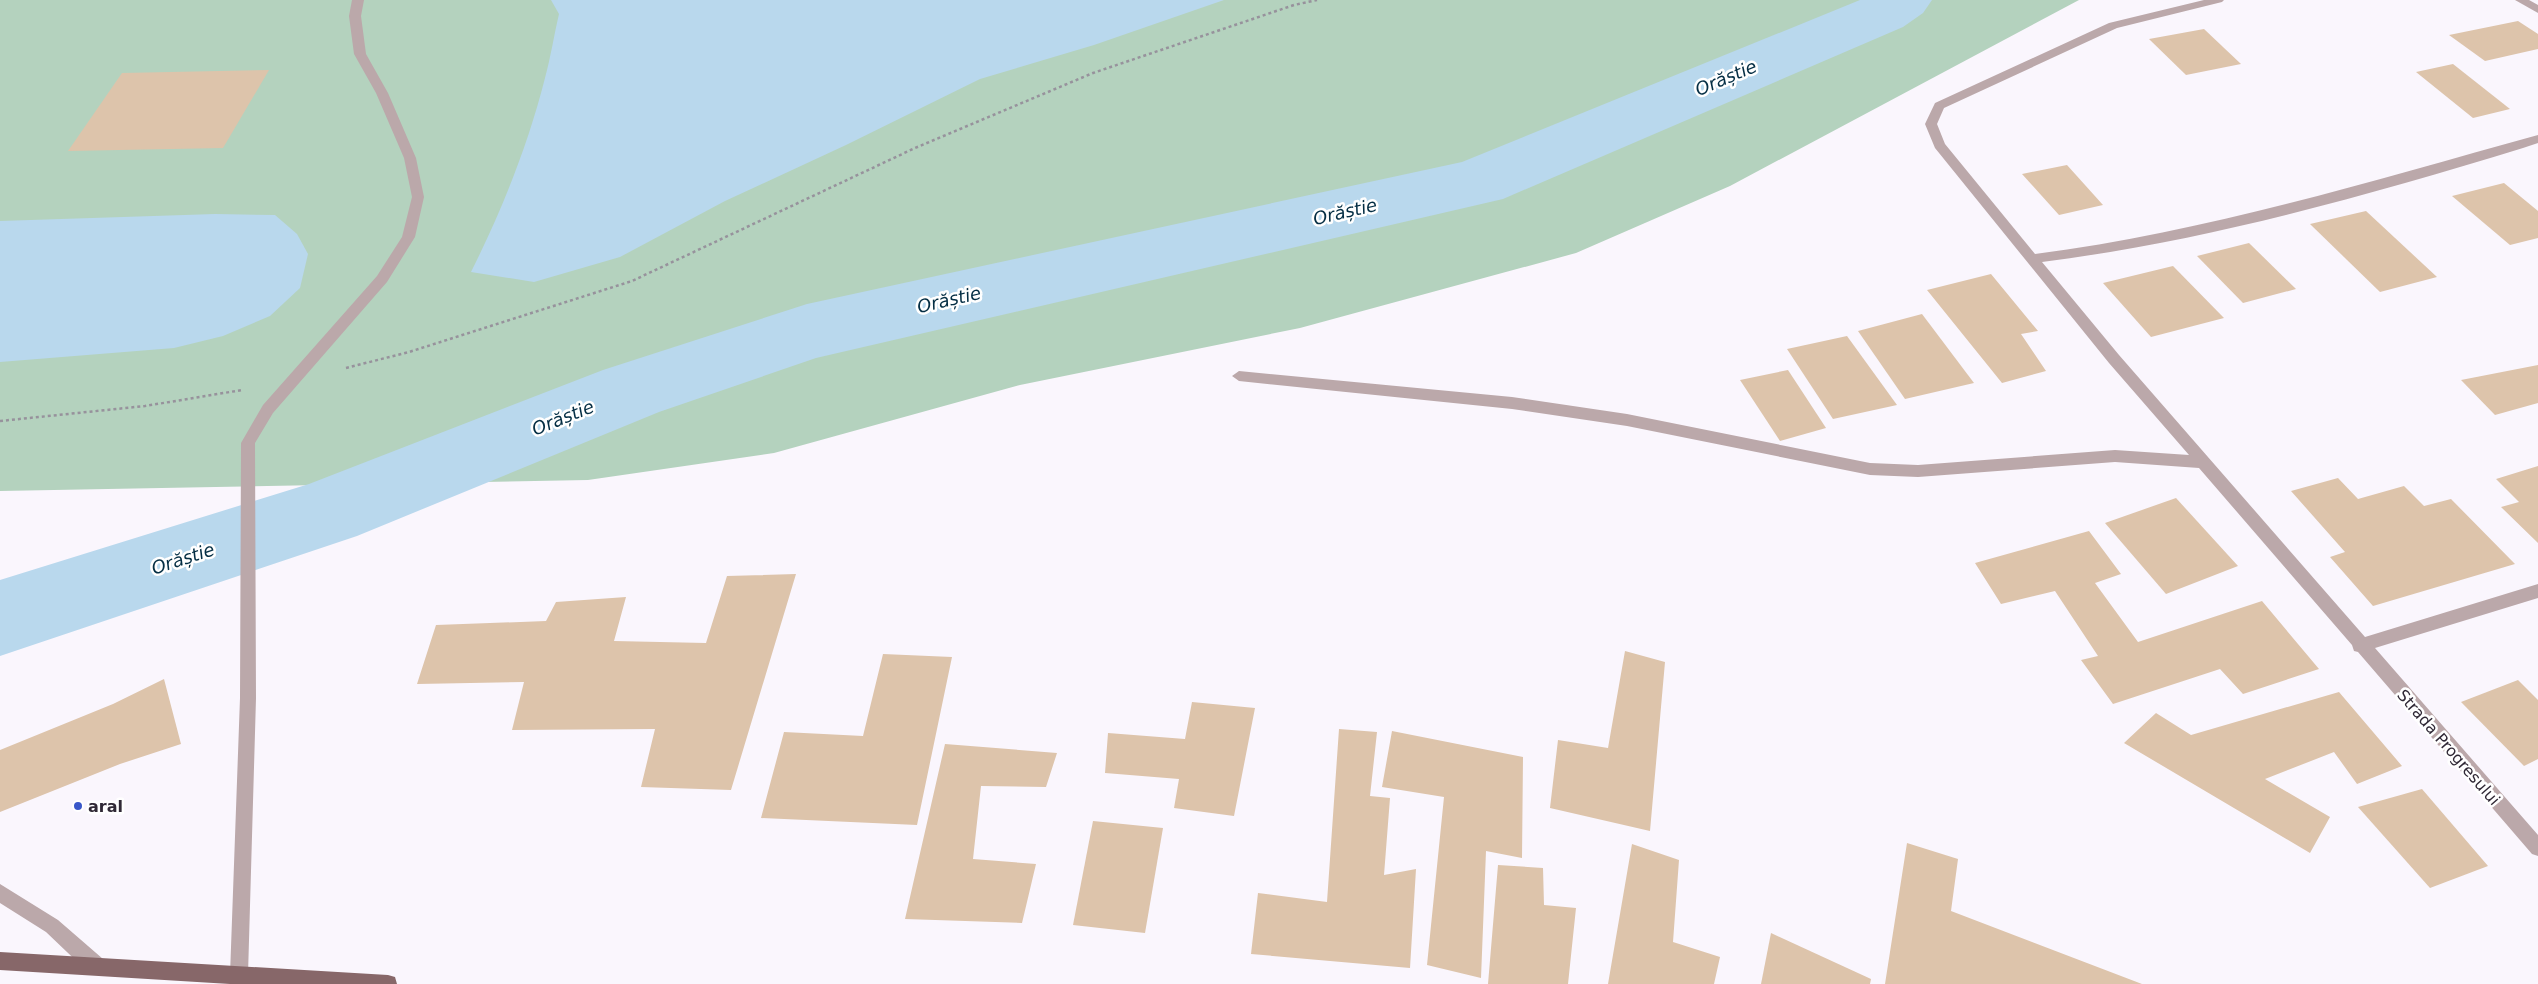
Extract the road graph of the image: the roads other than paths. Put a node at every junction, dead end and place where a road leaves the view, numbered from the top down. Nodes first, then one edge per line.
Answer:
1 (358, 0) edge
2 (2218, 0) edge
3 (2521, 0) edge
4 (2538, 10) edge
5 (2538, 139) edge
6 (2031, 259) junction
7 (1238, 376) dead end
8 (2202, 462) junction
9 (2538, 591) edge
10 (2360, 646) junction
11 (2538, 848) edge
12 (0, 893) edge
13 (0, 961) edge
14 (96, 966) junction
15 (239, 975) junction
16 (388, 984) edge

1 - 15 street
2 - 6 street, Strada Progresului
3 - 4 street
5 - 6 street
6 - 8 street, Strada Progresului
7 - 8 street
8 - 10 street, Strada Progresului
9 - 10 street
10 - 11 street, Strada Progresului
12 - 14 street
13 - 14 main road
14 - 15 main road
15 - 16 main road

